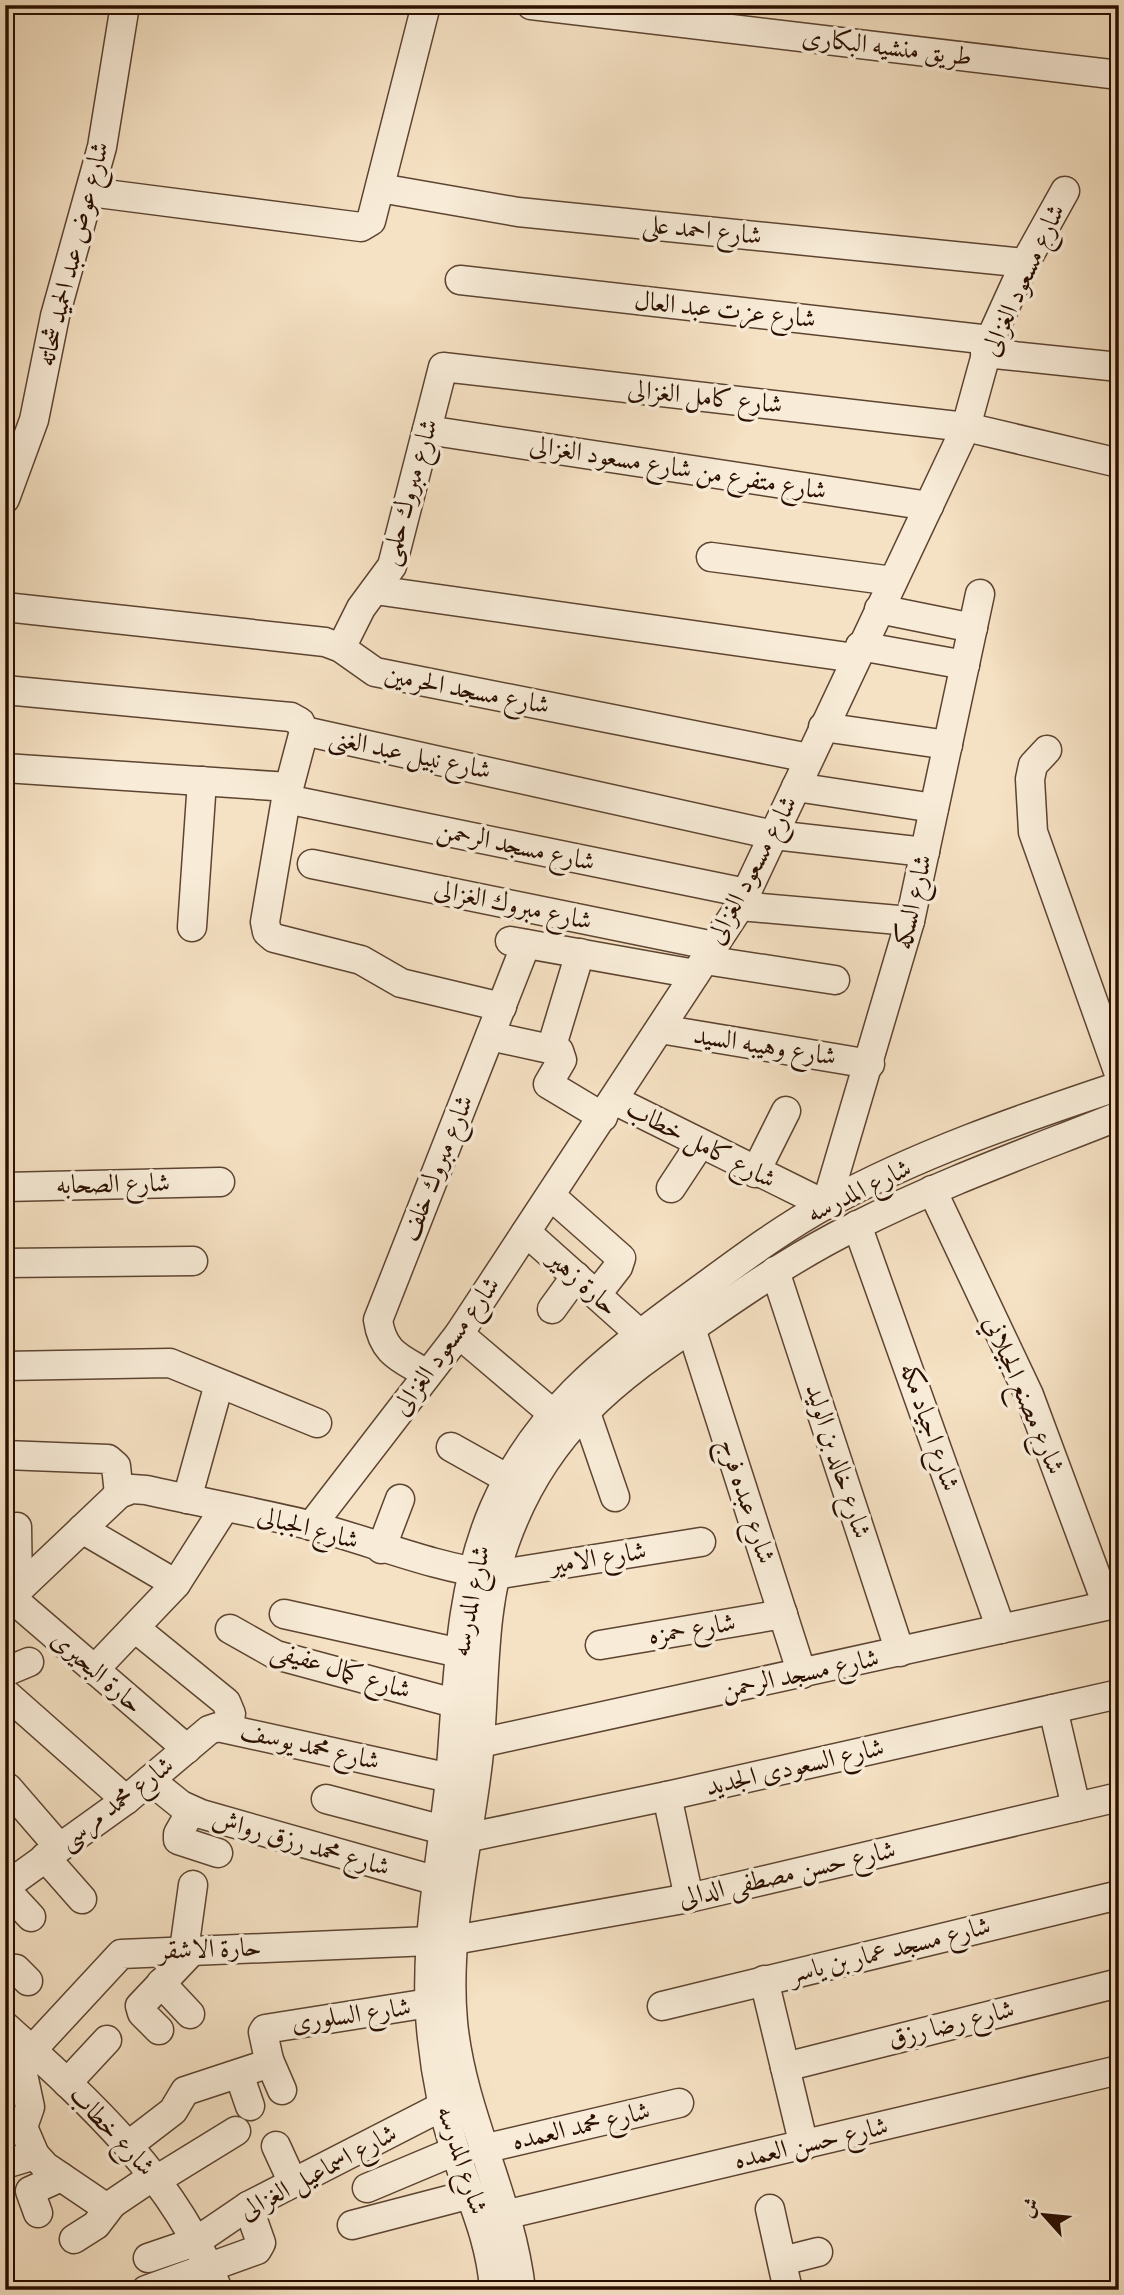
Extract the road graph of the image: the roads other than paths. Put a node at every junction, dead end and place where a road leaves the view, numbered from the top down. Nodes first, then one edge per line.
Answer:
1 (125, 5) edge
2 (426, 5) edge
3 (531, 5) edge
4 (1119, 75) edge
5 (380, 188) junction
6 (1065, 191) dead end
7 (90, 192) junction
8 (1025, 263) junction
9 (460, 280) dead end
10 (988, 346) junction
11 (443, 367) joint
12 (1119, 367) edge
13 (966, 427) junction
14 (427, 430) junction
15 (1119, 463) edge
16 (5, 499) edge
17 (929, 506) junction
18 (711, 556) dead end
19 (893, 581) junction
20 (375, 590) junction
21 (980, 594) dead end
22 (5, 607) edge
23 (879, 609) junction
24 (973, 628) junction
25 (341, 648) junction
26 (858, 652) junction
27 (965, 665) junction
28 (5, 690) edge
29 (824, 727) junction
30 (303, 731) junction
31 (948, 745) junction
32 (1047, 750) dead end
33 (809, 758) junction
34 (5, 768) edge
35 (202, 781) junction
36 (796, 786) junction
37 (287, 793) junction
38 (934, 808) junction
39 (774, 835) junction
40 (925, 852) junction
41 (312, 864) dead end
42 (743, 900) junction
43 (910, 922) junction
44 (192, 927) dead end
45 (580, 953) junction
46 (705, 960) junction
47 (835, 980) dead end
48 (502, 1007) junction
49 (660, 1029) junction
50 (490, 1036) junction
51 (551, 1049) junction
52 (870, 1064) junction
53 (1119, 1074) edge
54 (1119, 1086) edge
55 (609, 1108) junction
56 (786, 1111) dead end
57 (1119, 1116) edge
58 (700, 1144) junction
59 (755, 1172) junction
60 (220, 1182) dead end
61 (5, 1187) edge
62 (671, 1188) dead end
63 (932, 1190) junction
64 (551, 1196) junction
65 (826, 1205) junction
66 (857, 1225) junction
67 (526, 1232) junction
68 (194, 1261) dead end
69 (5, 1263) edge
70 (775, 1270) junction
71 (586, 1285) junction
72 (552, 1309) dead end
73 (691, 1328) junction
74 (458, 1334) junction
75 (640, 1334) junction
76 (5, 1366) edge
77 (427, 1374) junction
78 (219, 1384) junction
79 (585, 1410) junction
80 (552, 1413) junction
81 (317, 1423) dead end
82 (451, 1447) dead end
83 (5, 1455) edge
84 (508, 1479) junction
85 (119, 1494) junction
86 (615, 1497) dead end
87 (187, 1499) junction
88 (400, 1499) dead end
89 (225, 1507) junction
90 (311, 1526) junction
91 (17, 1527) dead end
92 (82, 1529) junction
93 (701, 1542) dead end
94 (381, 1549) junction
95 (484, 1573) junction
96 (176, 1584) junction
97 (10, 1593) edge
98 (1113, 1604) edge
99 (284, 1614) dead end
100 (783, 1614) junction
101 (135, 1628) junction
102 (230, 1629) dead end
103 (1001, 1629) junction
104 (600, 1644) dead end
105 (900, 1652) junction
106 (460, 1653) junction
107 (94, 1670) junction
108 (803, 1674) junction
109 (5, 1693) edge
110 (1119, 1694) edge
111 (454, 1703) junction
112 (1053, 1709) junction
113 (229, 1727) junction
114 (480, 1743) junction
115 (187, 1749) junction
116 (450, 1778) junction
117 (150, 1780) junction
118 (8, 1788) dead end
119 (667, 1796) junction
120 (1119, 1797) edge
121 (326, 1799) dead end
122 (127, 1800) junction
123 (1076, 1807) junction
124 (191, 1811) junction
125 (456, 1833) junction
126 (52, 1852) junction
127 (218, 1853) dead end
128 (8, 1878) edge
129 (193, 1885) dead end
130 (449, 1885) junction
131 (1119, 1895) edge
132 (689, 1898) junction
133 (82, 1899) dead end
134 (31, 1917) dead end
135 (442, 1941) junction
136 (188, 1950) junction
137 (764, 1980) junction
138 (161, 1983) junction
139 (1119, 1983) edge
140 (429, 2003) junction
141 (662, 2006) dead end
142 (190, 2014) dead end
143 (5, 2026) edge
144 (159, 2030) dead end
145 (107, 2040) dead end
146 (33, 2051) junction
147 (269, 2060) junction
148 (785, 2067) junction
149 (1119, 2070) edge
150 (239, 2074) junction
151 (67, 2083) junction
152 (282, 2091) dead end
153 (679, 2103) dead end
154 (250, 2106) dead end
155 (443, 2106) junction
156 (14, 2123) edge
157 (236, 2131) dead end
158 (130, 2144) junction
159 (276, 2146) dead end
160 (804, 2146) junction
161 (483, 2149) junction
162 (455, 2151) junction
163 (35, 2155) junction
164 (5, 2164) edge
165 (61, 2176) junction
166 (156, 2177) junction
167 (293, 2183) junction
168 (367, 2188) dead end
169 (471, 2194) junction
170 (112, 2204) junction
171 (248, 2206) junction
172 (770, 2208) dead end
173 (38, 2213) dead end
174 (504, 2214) junction
175 (352, 2225) dead end
176 (74, 2239) dead end
177 (195, 2242) junction
178 (818, 2252) dead end
179 (148, 2258) dead end
180 (782, 2261) junction
181 (214, 2279) edge
182 (146, 2290) edge
183 (494, 2290) edge
184 (521, 2290) edge
185 (788, 2290) edge

1 - 7 street, شارع عوض عبد الحميد شحاته
2 - 5 street
3 - 4 street, طريق منشيه البكارى
5 - 7 street
5 - 8 street, شارع احمد على
6 - 8 street, شارع مسعود الغزالى
7 - 16 street, شارع عوض عبد الحميد شحاته
8 - 10 street, شارع مسعود الغزالى
9 - 10 street, شارع عزت عبد العال
10 - 12 street, شارع عزت عبد العال
10 - 13 street, شارع مسعود الغزالى
11 - 13 street, شارع كامل الغزالى
11 - 14 street, شارع مبروك حلمى
13 - 15 street, شارع كامل الغزالى
13 - 17 street, شارع مسعود الغزالى
14 - 17 street, شارع متفرع من شارع مسعود الغزالى
14 - 20 street, شارع مبروك حلمى
17 - 19 street, شارع مسعود الغزالى
18 - 19 street
19 - 23 street, شارع مسعود الغزالى
20 - 25 street, شارع مبروك حلمى
20 - 26 street
21 - 24 street, شارع السكه
22 - 25 street, شارع مسجد الحرمين
23 - 24 street
23 - 26 street, شارع مسعود الغزالى
24 - 27 street, شارع السكه
25 - 33 street, شارع مسجد الحرمين
26 - 27 street
26 - 29 street, شارع مسعود الغزالى
27 - 31 street, شارع السكه
28 - 30 street, شارع نبيل عبد الغنى
29 - 31 street
29 - 33 street, شارع مسعود الغزالى
30 - 37 street
30 - 39 street, شارع نبيل عبد الغنى
31 - 38 street, شارع السكه
32 - 53 street
33 - 36 street, شارع مسعود الغزالى
34 - 35 street, شارع مسجد الرحمن
35 - 37 street, شارع مسجد الرحمن
35 - 44 street
36 - 38 street
36 - 39 street, شارع مسعود الغزالى
37 - 42 street, شارع مسجد الرحمن
37 - 48 street
38 - 40 street, شارع السكه
39 - 40 street, شارع نبيل عبد الغنى
39 - 42 street, شارع مسعود الغزالى
40 - 43 street, شارع السكه
41 - 46 street, شارع مبروك الغزالى
42 - 43 street, شارع مسجد الرحمن
42 - 46 street, شارع مسعود الغزالى
43 - 52 street, شارع السكه
45 - 46 street, شارع مبروك خلف
45 - 48 street, شارع مبروك خلف
45 - 51 street
46 - 47 street
46 - 49 street, شارع مسعود الغزالى
48 - 50 street, شارع مبروك خلف
49 - 52 street, شارع وهيبه السيد
49 - 55 street, شارع مسعود الغزالى
50 - 51 street
50 - 77 street, شارع مبروك خلف
51 - 55 street, شارع كامل خطاب
52 - 65 street, شارع السكه
54 - 65 street, شارع المدرسه
55 - 58 street, شارع كامل خطاب
55 - 64 street, شارع مسعود الغزالى
56 - 59 street
57 - 63 street, شارع المدرسه
58 - 59 street, شارع كامل خطاب
58 - 62 street
59 - 65 street, شارع كامل خطاب
60 - 61 street, شارع الصحابه
63 - 66 street, شارع المدرسه
63 - 98 street, شارع مصنع الجيلاني
64 - 67 street, شارع مسعود الغزالى
64 - 71 street
65 - 75 street, شارع المدرسه
66 - 70 street, شارع المدرسه
66 - 103 street, شارع اجياد مكه
67 - 71 street, حارة زهير
67 - 74 street, شارع مسعود الغزالى
68 - 69 street
70 - 73 street, شارع المدرسه
70 - 105 street, شارع خالد بن الوليد
71 - 72 street
71 - 75 street, حارة زهير
73 - 79 street, شارع المدرسه
73 - 100 street, شارع عبده فرج
74 - 77 street, شارع مسعود الغزالى
74 - 80 street
75 - 80 street, شارع المدرسه
76 - 78 street
77 - 90 street, شارع مسعود الغزالى
78 - 81 street
78 - 87 street
79 - 86 street
79 - 95 street, شارع المدرسه
80 - 84 street, شارع المدرسه
82 - 84 street
83 - 85 street
84 - 95 street, شارع المدرسه
85 - 87 street, شارع الجبالى
85 - 92 street
87 - 89 street, شارع الجبالى
88 - 94 street
89 - 90 street, شارع الجبالى
89 - 96 street
90 - 94 street, شارع الجبالى
91 - 97 street
92 - 96 street
92 - 97 street
93 - 95 street, شارع الامير
94 - 95 street, شارع الجبالى
95 - 106 street, شارع المدرسه
95 - 114 street, شارع المدرسه
96 - 101 street
97 - 107 street, حارة البحيرى
98 - 103 street, شارع مسجد الرحمن
99 - 106 street
100 - 104 street, شارع حمزه
100 - 108 street, شارع عبده فرج
101 - 107 street
101 - 113 street, شارع محمد يوسف
102 - 111 street, شارع كمال عفيفى
103 - 105 street, شارع مسجد الرحمن
105 - 108 street, شارع مسجد الرحمن
106 - 111 street, شارع المدرسه
107 - 115 street, حارة البحيرى
108 - 114 street, شارع مسجد الرحمن
109 - 122 street
110 - 112 street, شارع السعودى الجديد
111 - 116 street, شارع المدرسه
112 - 119 street, شارع السعودى الجديد
112 - 123 street
113 - 115 street, شارع محمد مرسى
113 - 116 street, شارع محمد يوسف
114 - 125 street, شارع المدرسه
115 - 117 street, شارع محمد مرسى
116 - 125 street, شارع المدرسه
117 - 122 street, شارع محمد مرسى
117 - 124 street, شارع محمد رزق رواش
118 - 126 street
119 - 125 street, شارع السعودى الجديد
119 - 132 street
120 - 123 street, شارع حسن مصطفى الدالى
121 - 125 street
122 - 126 street, شارع محمد مرسى
123 - 132 street, شارع حسن مصطفى الدالى
124 - 127 street
124 - 130 street, شارع محمد رزق رواش
125 - 130 street, شارع المدرسه
126 - 128 street, شارع محمد مرسى
126 - 133 street
128 - 134 street
129 - 136 street
130 - 135 street, شارع المدرسه
131 - 137 street, شارع مسجد عمار بن ياسر
132 - 135 street, شارع حسن مصطفى الدالى
135 - 136 street, حارة الاشقر
135 - 140 street, شارع المدرسه
135 - 161 street, شارع المدرسه
136 - 138 street
136 - 146 street, حارة الاشقر
137 - 141 street, شارع مسجد عمار بن ياسر
137 - 148 street
138 - 142 street
138 - 144 street
139 - 148 street, شارع رضا رزق
140 - 147 street, شارع السلورى
140 - 155 street, شارع المدرسه
143 - 146 street, شارع خطاب
145 - 151 street
146 - 151 street, شارع خطاب
146 - 156 street
147 - 150 street, شارع السلورى
147 - 152 street
148 - 160 street
149 - 160 street, شارع حسن العمده
150 - 154 street
150 - 158 street, شارع السلورى
151 - 158 street, شارع خطاب
153 - 161 street, شارع محمد العمده
155 - 162 street, شارع المدرسه
155 - 167 street, شارع اسماعيل الغزالى
156 - 163 street
157 - 166 street
158 - 166 street, شارع خطاب
159 - 167 street
160 - 174 street, شارع حسن العمده
161 - 174 street, شارع المدرسه
162 - 168 street
162 - 169 street, شارع المدرسه
163 - 164 street
163 - 165 street
165 - 170 street
165 - 173 street
166 - 170 street
166 - 177 street, شارع خطاب
167 - 171 street, شارع اسماعيل الغزالى
169 - 175 street
169 - 183 street, شارع المدرسه
170 - 176 street
171 - 177 street, شارع اسماعيل الغزالى
171 - 181 street
172 - 180 street
174 - 184 street, شارع المدرسه
177 - 179 street, شارع اسماعيل الغزالى
177 - 181 street, شارع خطاب
178 - 180 street
180 - 185 street
181 - 182 street

